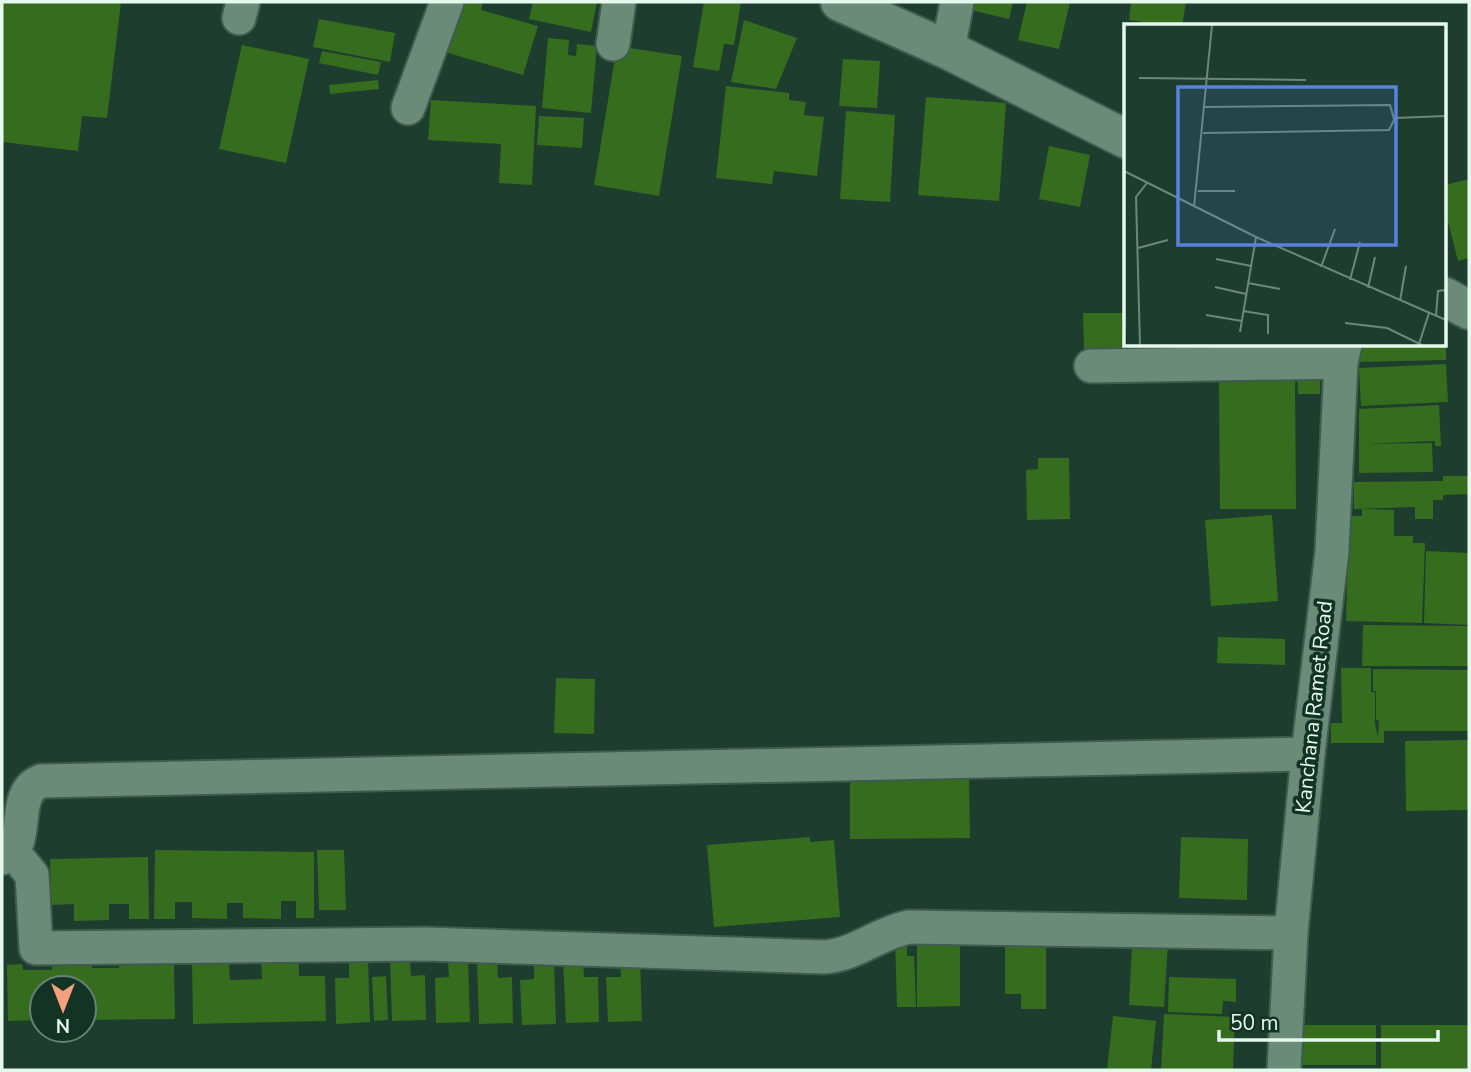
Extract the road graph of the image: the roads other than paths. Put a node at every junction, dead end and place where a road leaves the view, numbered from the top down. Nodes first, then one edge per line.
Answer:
1 (447, 2) edge
2 (619, 2) edge
3 (840, 2) edge
4 (957, 2) edge
5 (613, 44) dead end
6 (948, 50) junction
7 (408, 108) dead end
8 (1124, 138) edge
9 (1446, 298) edge
10 (1469, 310) edge
11 (1343, 354) edge
12 (1091, 366) dead end
13 (1308, 754) junction
14 (7, 855) edge
15 (1291, 933) junction
16 (1284, 1070) edge

1 - 7 street
2 - 5 street
3 - 6 street
4 - 6 street
6 - 8 street
9 - 10 street
11 - 12 street
11 - 13 street, Kanchana Ramet Road
13 - 14 street
13 - 15 street, Kanchana Ramet Road
14 - 15 street
15 - 16 street, Kanchana Ramet Road

